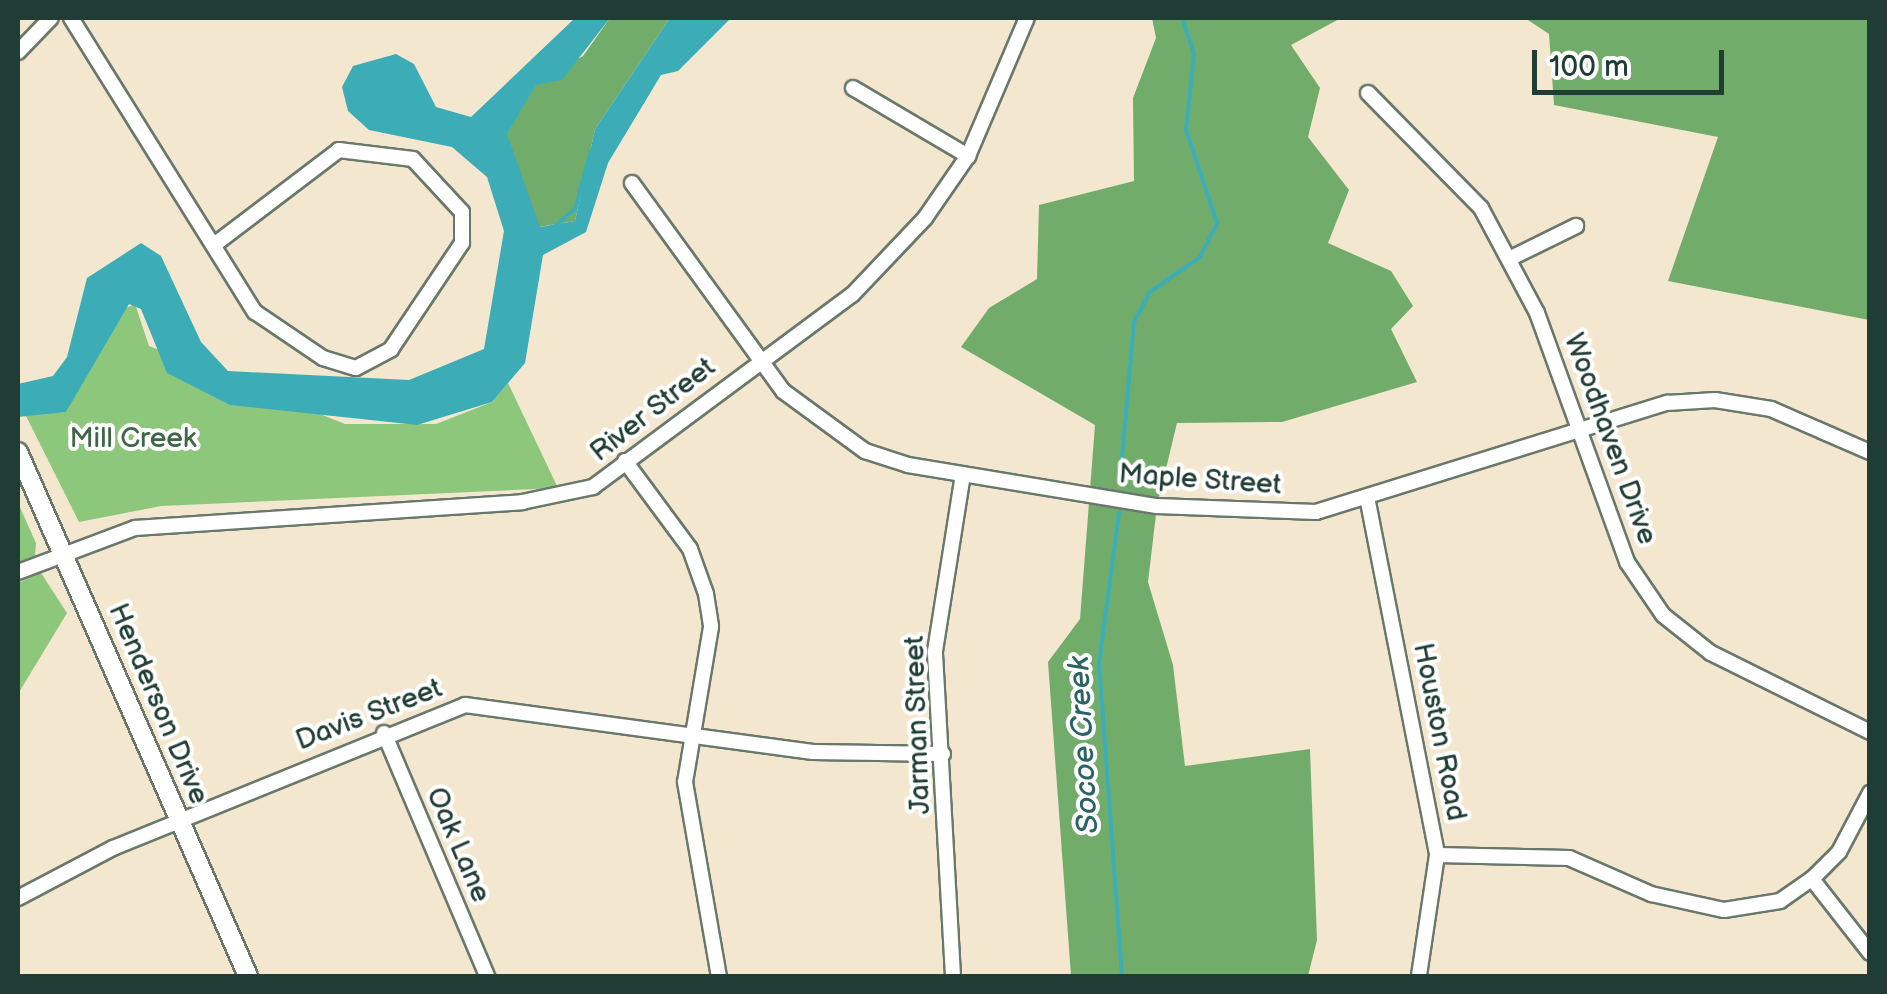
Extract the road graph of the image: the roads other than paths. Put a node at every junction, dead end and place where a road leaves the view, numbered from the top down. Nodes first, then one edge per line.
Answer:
1 (50, 18) edge
2 (71, 18) edge
3 (1027, 18) edge
4 (18, 52) edge
5 (853, 88) dead end
6 (1368, 93) dead end
7 (968, 156) junction
8 (632, 183) dead end
9 (1576, 226) dead end
10 (216, 244) junction
11 (1509, 259) junction
12 (760, 360) junction
13 (1580, 432) junction
14 (18, 452) edge
15 (1870, 452) edge
16 (625, 461) junction
17 (963, 474) junction
18 (1368, 497) junction
19 (62, 552) junction
20 (18, 572) edge
21 (693, 732) junction
22 (1870, 732) edge
23 (384, 734) junction
24 (943, 754) junction
25 (1870, 793) edge
26 (178, 820) junction
27 (1437, 855) junction
28 (1812, 879) junction
29 (18, 898) edge
30 (1870, 953) edge
31 (248, 976) edge
32 (487, 976) edge
33 (720, 976) edge
34 (952, 976) edge
35 (1418, 976) edge

1 - 4 street
2 - 10 street
3 - 7 street, River Street
5 - 7 street
6 - 11 street, Woodhaven Drive
7 - 12 street, River Street
8 - 12 street, Maple Street
9 - 11 street
10 - 10 street
11 - 13 street, Woodhaven Drive
12 - 16 street, River Street
12 - 17 street, Maple Street
13 - 15 street, Maple Street
13 - 18 street, Maple Street
13 - 22 street, Woodhaven Drive
14 - 19 main road, Henderson Drive
16 - 19 street, River Street
16 - 21 street
17 - 18 street, Maple Street
17 - 24 street, Jarman Street
18 - 27 street, Houston Road
19 - 20 street, River Street
19 - 26 main road, Henderson Drive
21 - 23 street, Davis Street
21 - 24 street, Davis Street
21 - 33 street
23 - 26 street, Davis Street
23 - 32 street, Oak Lane
24 - 34 street, Jarman Street
25 - 28 street
26 - 29 street, Davis Street
26 - 31 main road, Henderson Drive
27 - 28 street
27 - 35 street, Houston Road
28 - 30 street

